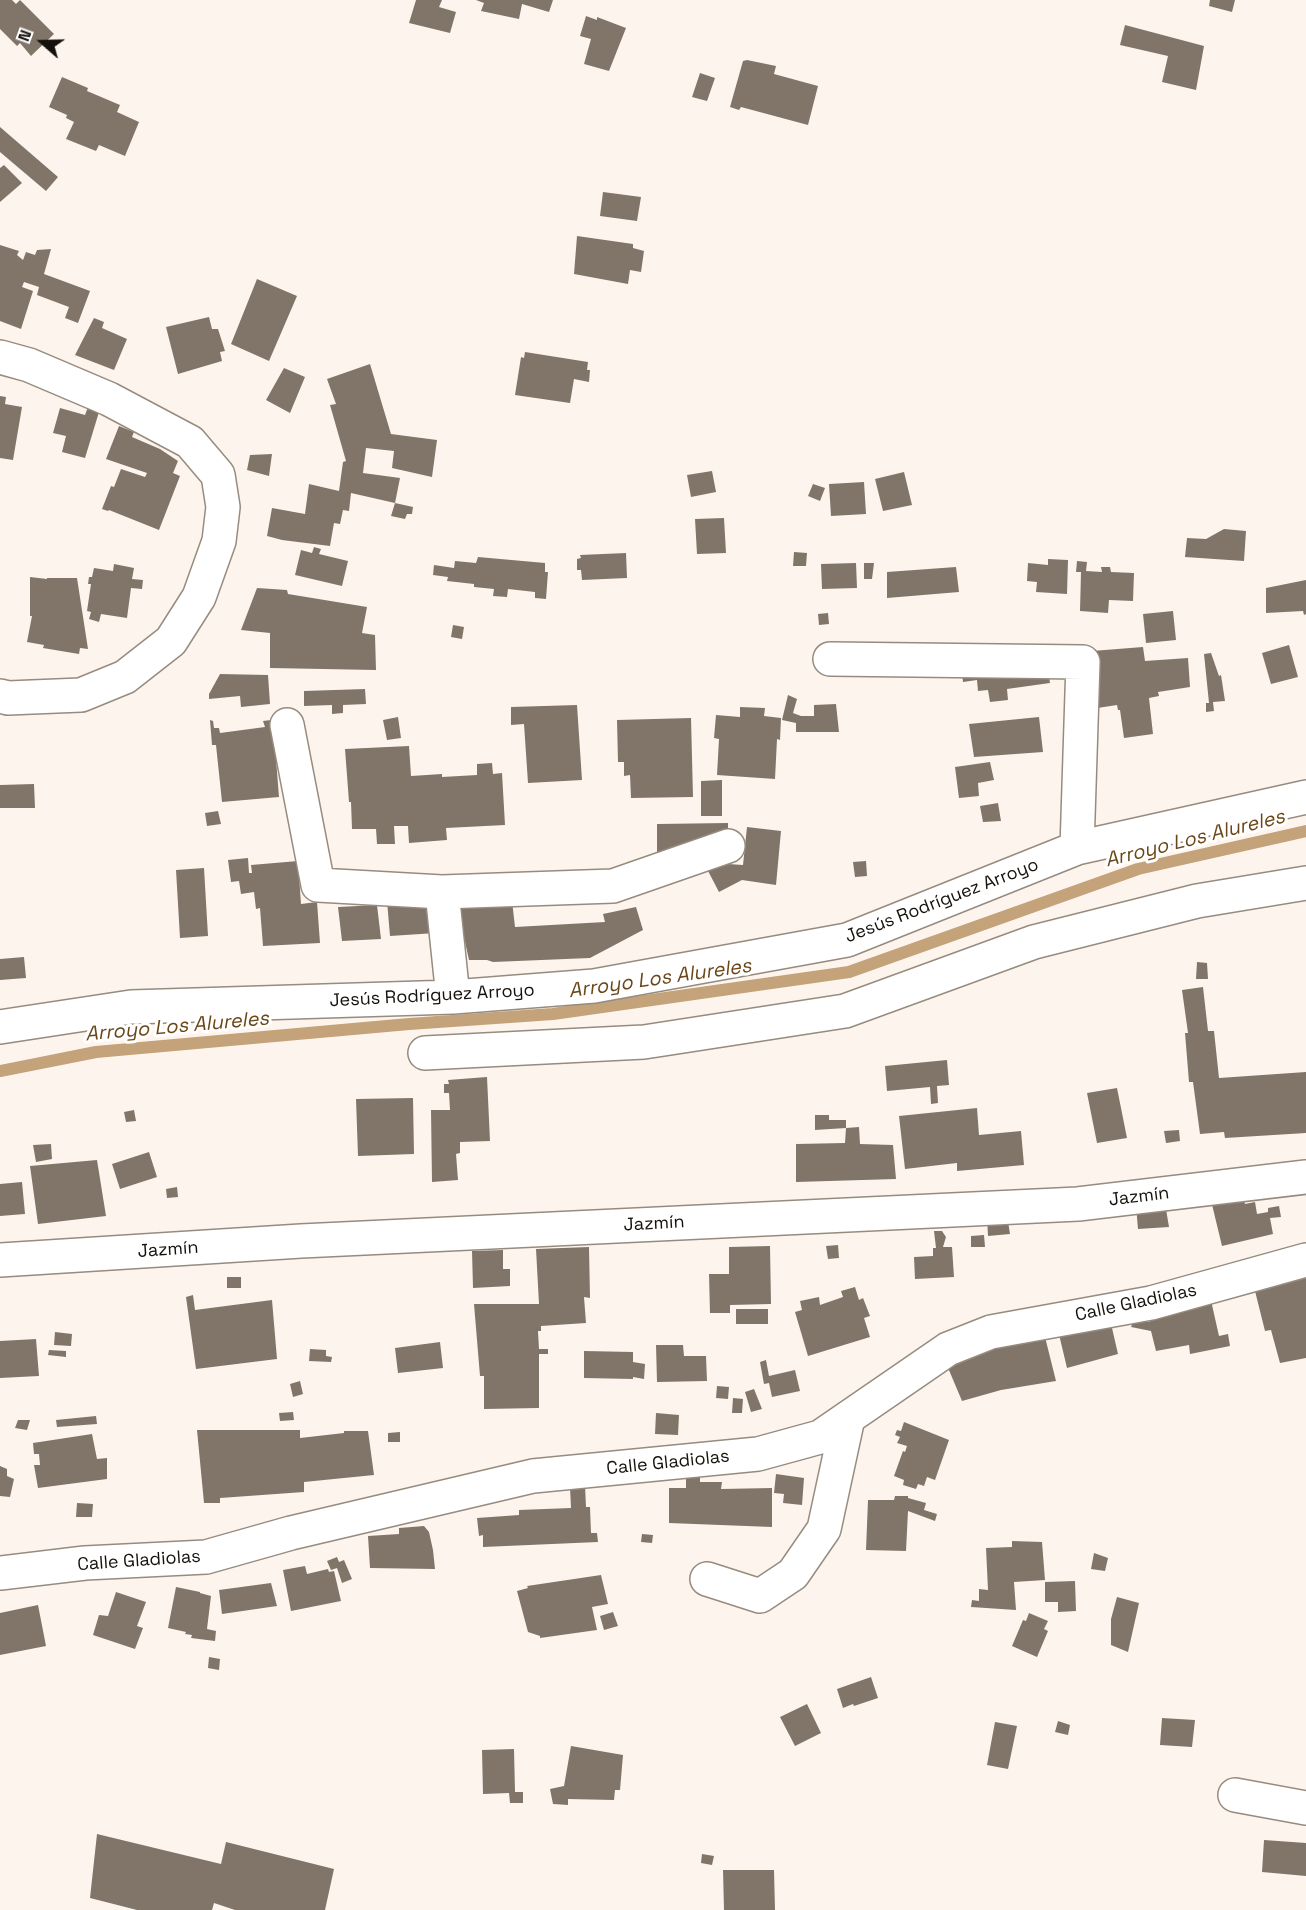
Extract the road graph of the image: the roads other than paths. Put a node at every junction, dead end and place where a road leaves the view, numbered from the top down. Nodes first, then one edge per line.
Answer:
1 (0, 357) edge
2 (830, 658) dead end
3 (0, 696) edge
4 (287, 725) dead end
5 (1306, 797) edge
6 (728, 846) dead end
7 (1077, 848) junction
8 (1306, 883) edge
9 (442, 892) junction
10 (453, 998) junction
11 (0, 1027) edge
12 (425, 1053) dead end
13 (1306, 1177) edge
14 (0, 1260) edge
15 (1306, 1260) edge
16 (848, 1418) junction
17 (0, 1573) edge
18 (706, 1579) dead end
19 (1235, 1795) dead end
20 (1306, 1808) edge

1 - 3 street
2 - 7 street
4 - 9 street
5 - 7 street, Jesús Rodríguez Arroyo
6 - 9 street
7 - 10 street, Jesús Rodríguez Arroyo
8 - 12 street
9 - 10 street
10 - 11 street, Jesús Rodríguez Arroyo
13 - 14 street, Jazmín
15 - 16 street, Calle Gladiolas
16 - 17 street, Calle Gladiolas
16 - 18 street
19 - 20 street

